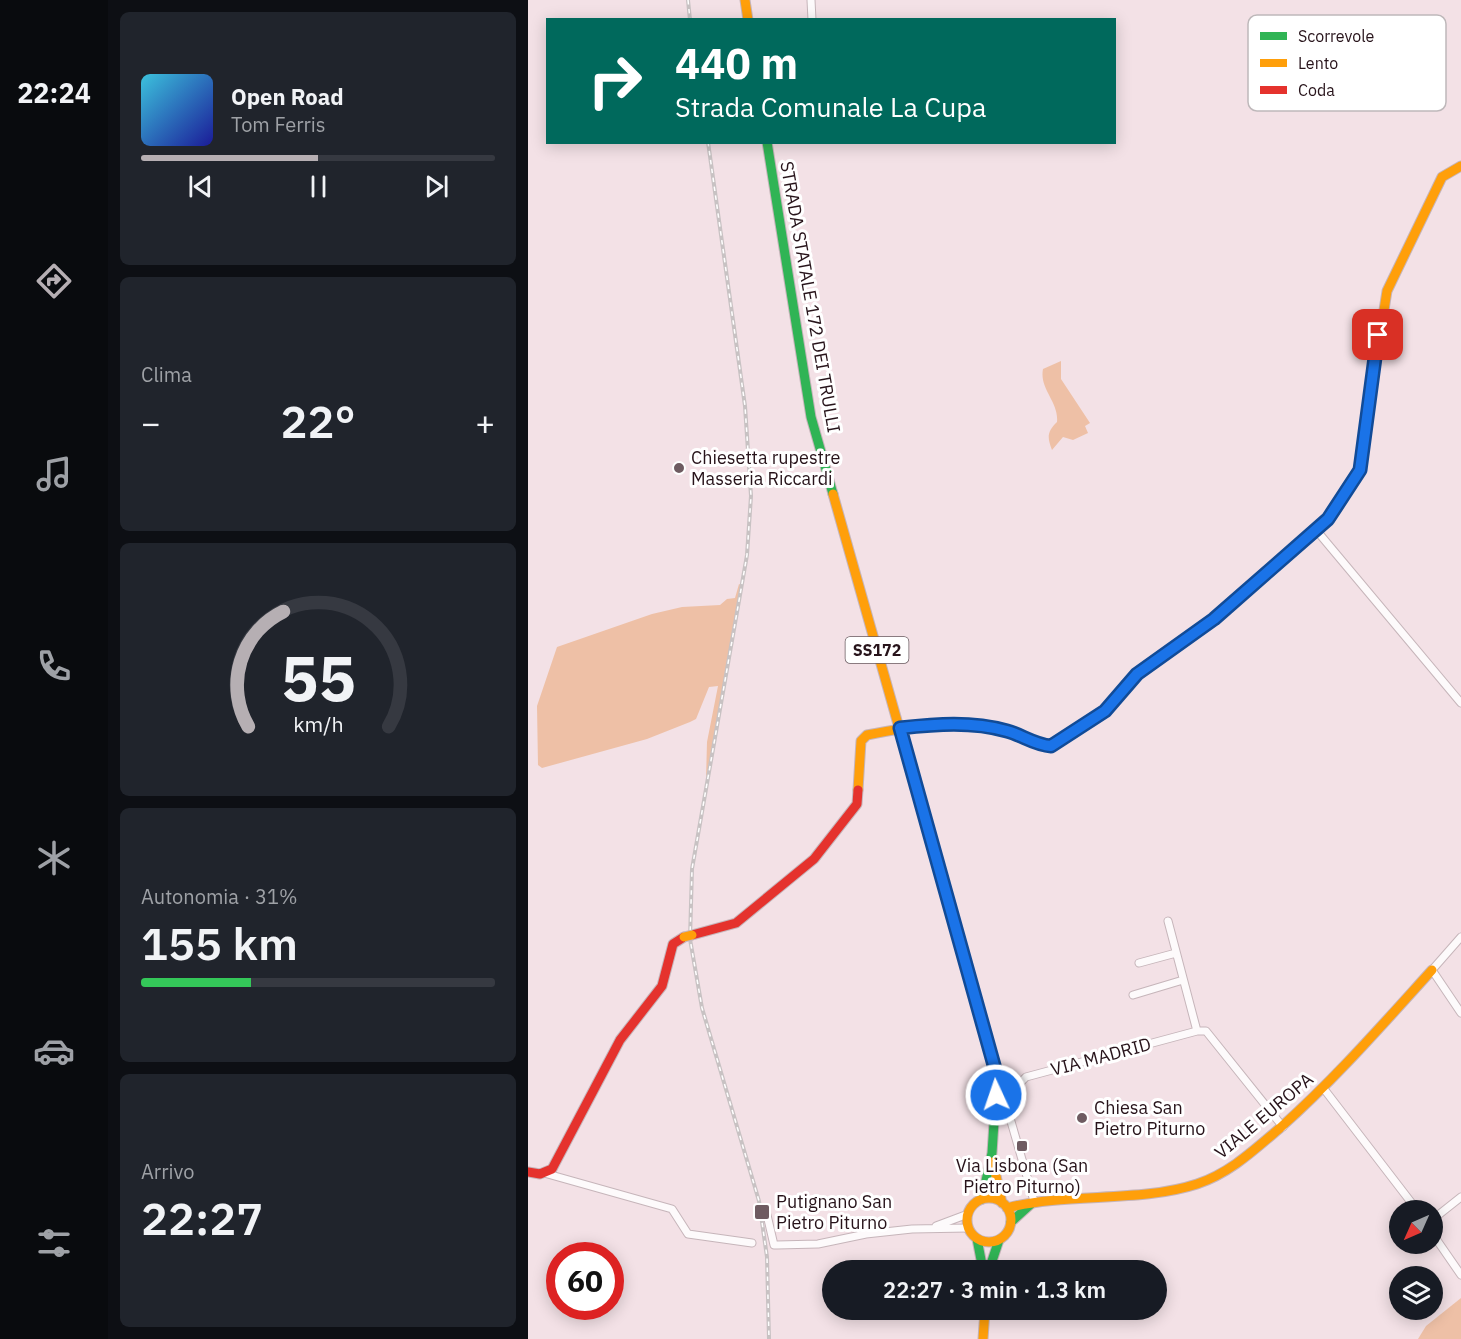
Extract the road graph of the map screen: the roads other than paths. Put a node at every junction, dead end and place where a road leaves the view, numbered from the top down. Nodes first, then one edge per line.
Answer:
1 (745, 0) edge
2 (811, 0) edge
3 (748, 18) edge
4 (812, 18) edge
5 (767, 144) edge
6 (1461, 166) edge
7 (1317, 531) junction
8 (1461, 703) edge
9 (900, 728) junction
10 (1168, 921) dead end
11 (1461, 937) edge
12 (1176, 952) junction
13 (1139, 963) dead end
14 (1432, 970) junction
15 (1183, 980) junction
16 (1133, 995) dead end
17 (1461, 1013) edge
18 (1197, 1031) junction
19 (1324, 1089) junction
20 (1283, 1127) junction
21 (992, 1153) junction
22 (528, 1172) edge
23 (546, 1173) junction
24 (1461, 1197) edge
25 (982, 1199) junction
26 (1409, 1200) edge
27 (1034, 1201) junction
28 (1005, 1206) junction
29 (1443, 1211) edge
30 (968, 1214) junction
31 (767, 1215) dead end
32 (1011, 1222) junction
33 (968, 1228) junction
34 (925, 1229) junction
35 (977, 1239) junction
36 (999, 1240) junction
37 (752, 1243) dead end
38 (1443, 1249) edge
39 (981, 1260) edge
40 (992, 1260) edge
41 (1461, 1275) edge
42 (984, 1320) edge
43 (983, 1339) edge

1 - 3 street
2 - 4 street
5 - 9 street, STRADA STATALE 172 DEI TRULLI / SS172
6 - 7 street
7 - 8 street
7 - 9 street
9 - 21 street, STRADA STATALE 172 DEI TRULLI / SS172
9 - 23 street
10 - 12 street
11 - 14 street
12 - 13 street
12 - 15 street
14 - 17 street
14 - 19 street, VIALE EUROPA
15 - 16 street
15 - 18 street
18 - 20 street
18 - 27 street, VIA MADRID
19 - 20 street, VIALE EUROPA
19 - 26 street
20 - 27 street, VIALE EUROPA
21 - 25 street, STRADA STATALE 172 DEI TRULLI
21 - 28 street, STRADA STATALE 172 DEI TRULLI
22 - 23 street
23 - 37 street
24 - 29 street
25 - 28 street
25 - 30 street
27 - 28 street, VIALE EUROPA
27 - 32 street
28 - 32 street
30 - 33 street
30 - 34 street
31 - 34 street
32 - 36 street
33 - 34 street
33 - 35 street
35 - 36 street
35 - 39 street
36 - 40 street
38 - 41 street
42 - 43 street

